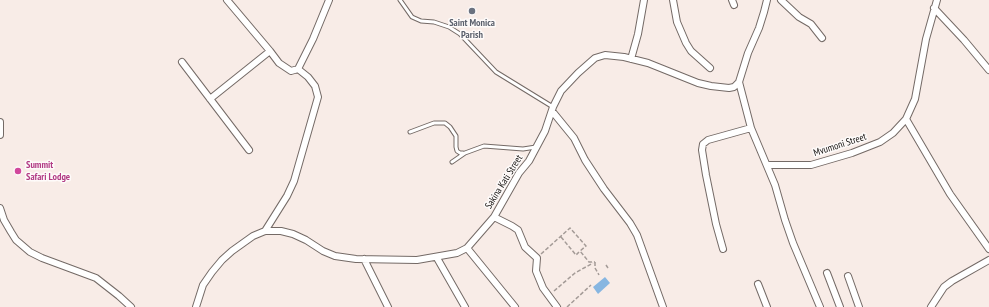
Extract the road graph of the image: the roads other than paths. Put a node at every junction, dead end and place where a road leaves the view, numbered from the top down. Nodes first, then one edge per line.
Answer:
1 (227, 0) edge
2 (328, 0) edge
3 (400, 0) edge
4 (644, 0) edge
5 (673, 0) edge
6 (767, 0) edge
7 (781, 0) edge
8 (937, 0) edge
9 (934, 8) junction
10 (822, 38) dead end
11 (270, 51) junction
12 (631, 59) junction
13 (182, 62) dead end
14 (710, 68) dead end
15 (298, 69) junction
16 (989, 70) edge
17 (739, 82) junction
18 (210, 99) junction
19 (553, 109) junction
20 (906, 119) junction
21 (0, 122) edge
22 (751, 128) junction
23 (410, 132) dead end
24 (0, 135) edge
25 (536, 147) junction
26 (248, 150) dead end
27 (465, 153) junction
28 (452, 162) dead end
29 (767, 165) junction
30 (0, 208) edge
31 (494, 217) junction
32 (265, 231) junction
33 (467, 248) junction
34 (723, 249) dead end
35 (989, 249) edge
36 (437, 258) junction
37 (364, 260) junction
38 (989, 260) edge
39 (827, 273) dead end
40 (848, 276) dead end
41 (758, 284) dead end
42 (131, 307) edge
43 (196, 307) edge
44 (388, 307) edge
45 (465, 307) edge
46 (515, 307) edge
47 (557, 307) edge
48 (663, 307) edge
49 (767, 307) edge
50 (820, 307) edge
51 (840, 307) edge
52 (859, 307) edge
53 (931, 307) edge

1 - 11 street
2 - 15 street
3 - 19 lane
4 - 12 street
5 - 14 street
6 - 17 street
7 - 10 street
8 - 9 street, Mvumoni Street
9 - 16 street
9 - 20 street, Mvumoni Street
11 - 15 street
11 - 18 street
12 - 17 street, Sakina Kati Street
12 - 19 street, Sakina Kati Street
13 - 18 street
15 - 32 street
17 - 22 street
18 - 26 street
19 - 25 street, Sakina Kati Street
19 - 48 street
20 - 29 street, Mvumoni Street
20 - 35 street
21 - 24 street
22 - 29 street
22 - 34 street
23 - 27 lane
25 - 27 lane
25 - 31 street, Sakina Kati Street
27 - 28 lane
29 - 50 street
30 - 42 street
31 - 33 street, Sakina Kati Street
31 - 47 street
32 - 37 street, Sakina Kati Street
32 - 43 street, Sakina Kati Street
33 - 36 street, Sakina Kati Street
33 - 46 street
36 - 37 street, Sakina Kati Street
36 - 45 street
37 - 44 street
38 - 53 street
39 - 51 street
40 - 52 street
41 - 49 street

